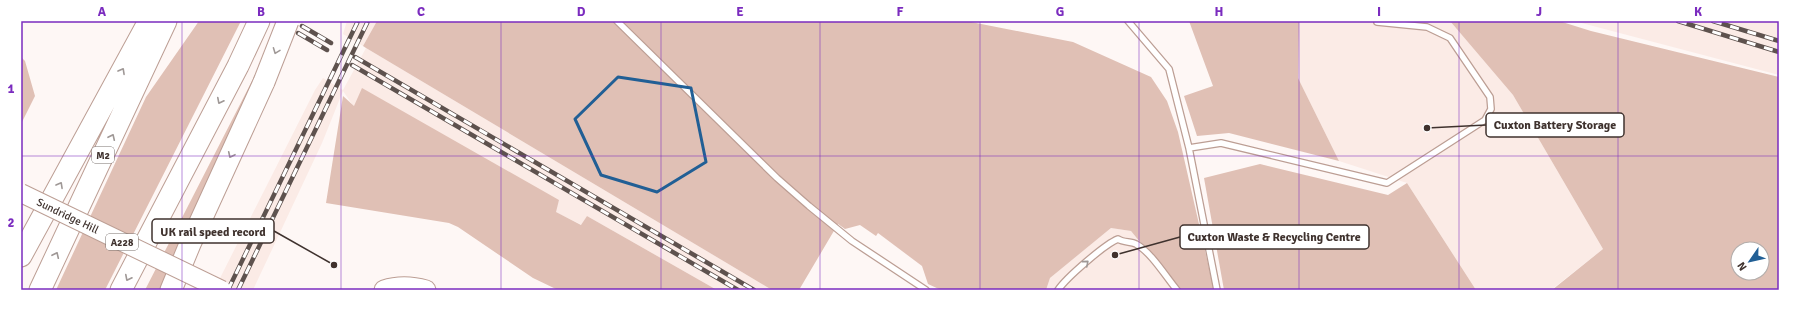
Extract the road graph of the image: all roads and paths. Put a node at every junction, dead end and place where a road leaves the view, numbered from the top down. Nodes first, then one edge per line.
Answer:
1 (148, 21) edge
2 (166, 21) edge
3 (259, 21) edge
4 (288, 21) edge
5 (618, 21) edge
6 (1128, 21) edge
7 (1378, 22) dead end
8 (1190, 148) junction
9 (21, 194) edge
10 (21, 256) edge
11 (40, 290) edge
12 (121, 290) edge
13 (171, 290) edge
14 (222, 290) edge
15 (384, 290) edge
16 (426, 290) edge
17 (926, 290) edge
18 (1058, 290) edge
19 (1177, 290) edge
20 (1217, 290) edge

10 -> 1 highway, M2
11 -> 2 highway, M2
3 -> 12 highway
4 -> 13 highway, bridge
5 - 17 lane
6 - 8 lane
7 - 8 lane
8 - 20 lane
9 - 14 main road, Sundridge Hill / A228, bridge
15 - 16 highway
18 -> 19 lane

